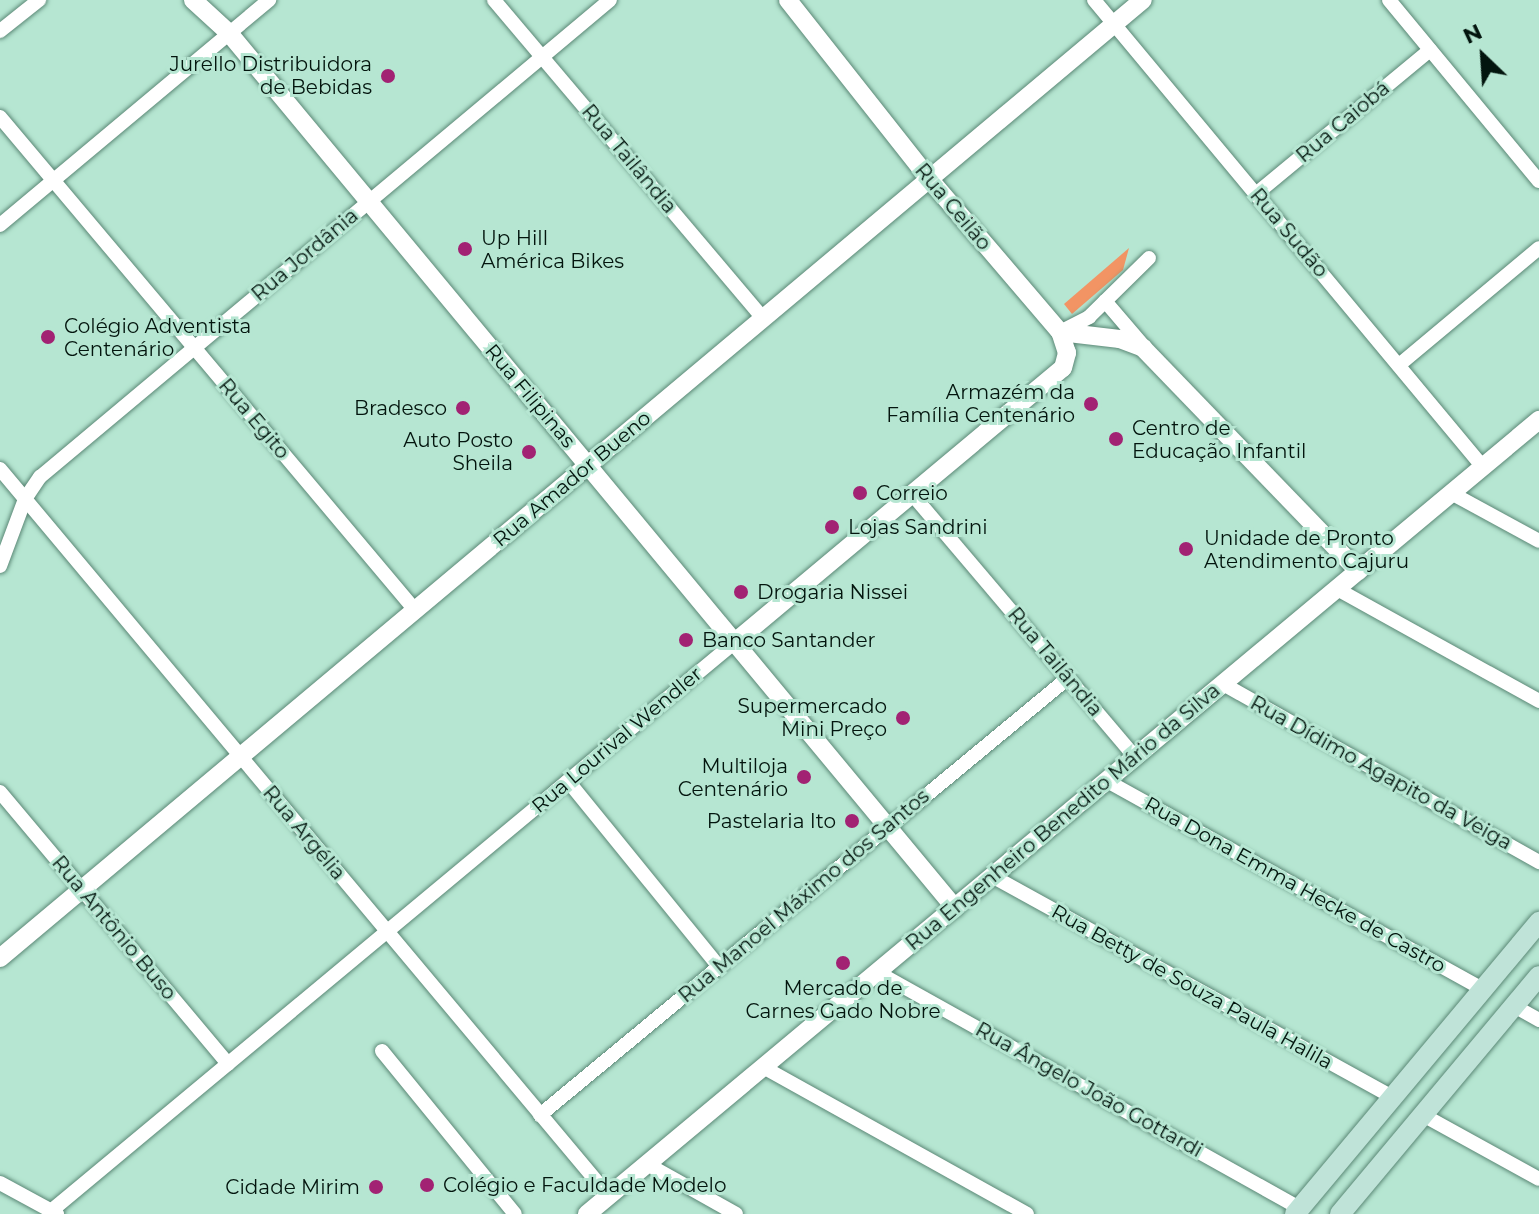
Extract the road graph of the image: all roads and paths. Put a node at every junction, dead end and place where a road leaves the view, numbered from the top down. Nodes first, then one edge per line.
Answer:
1 (39, 0) edge
2 (193, 0) edge
3 (269, 0) edge
4 (494, 0) edge
5 (610, 0) edge
6 (788, 0) edge
7 (1094, 0) edge
8 (1143, 0) edge
9 (1389, 0) edge
10 (1114, 24) junction
11 (0, 31) edge
12 (229, 33) junction
13 (1430, 50) junction
14 (542, 57) junction
15 (0, 117) edge
16 (930, 180) junction
17 (53, 181) junction
18 (1539, 181) edge
19 (1256, 194) junction
20 (369, 202) junction
21 (0, 225) edge
22 (1539, 248) edge
23 (1149, 258) dead end
24 (1105, 301) junction
25 (763, 318) junction
26 (1060, 332) junction
27 (194, 348) junction
28 (1154, 358) junction
29 (1399, 365) junction
30 (1539, 420) edge
31 (588, 465) junction
32 (1483, 467) junction
33 (0, 469) edge
34 (1451, 493) junction
35 (912, 494) junction
36 (25, 499) junction
37 (1539, 541) edge
38 (0, 566) edge
39 (1358, 571) junction
40 (1337, 589) junction
41 (415, 610) junction
42 (735, 642) junction
43 (1068, 678) junction
44 (1223, 684) junction
45 (1539, 701) edge
46 (240, 757) junction
47 (1135, 757) junction
48 (568, 781) junction
49 (1107, 781) junction
50 (0, 792) edge
51 (888, 827) junction
52 (1539, 862) edge
53 (992, 876) junction
54 (82, 889) junction
55 (955, 908) junction
56 (1539, 922) edge
57 (387, 932) junction
58 (0, 958) edge
59 (719, 967) junction
60 (877, 972) junction
61 (1539, 976) edge
62 (1483, 989) junction
63 (1514, 1006) junction
64 (1539, 1020) edge
65 (382, 1051) dead end
66 (228, 1064) junction
67 (763, 1067) junction
68 (1392, 1097) junction
69 (540, 1115) junction
70 (1423, 1115) junction
71 (1375, 1117) junction
72 (1405, 1135) junction
73 (1341, 1159) junction
74 (647, 1164) junction
75 (1370, 1179) junction
76 (1539, 1179) edge
77 (0, 1183) edge
78 (609, 1196) junction
79 (1297, 1211) edge
80 (54, 1212) edge
81 (515, 1214) edge
82 (587, 1214) edge
83 (736, 1214) edge
84 (1027, 1214) edge
85 (1340, 1214) edge

1 - 11 street
2 - 12 street, Rua Filipinas
3 - 12 street
4 - 14 street, Rua Tailândia
5 - 14 street, Rua Jordânia
6 - 16 street, Rua Ceilão
7 - 10 street, Rua Sudão
8 - 10 street, Rua Amador Bueno
9 - 13 street
10 - 16 street, Rua Amador Bueno
10 - 19 street, Rua Sudão
12 - 17 street
12 - 20 street, Rua Filipinas
13 - 18 street
13 - 19 street, Rua Caiobá
14 - 20 street, Rua Jordânia
14 - 25 street, Rua Tailândia
15 - 17 street, Rua Egito
16 - 25 street, Rua Amador Bueno
16 - 26 street, Rua Ceilão
17 - 21 street
17 - 27 street, Rua Egito
19 - 29 street, Rua Sudão
20 - 27 street, Rua Jordânia
20 - 31 street, Rua Filipinas
22 - 29 street
23 - 24 street
24 - 26 street
24 - 28 street
25 - 31 street, Rua Amador Bueno
26 - 28 street
26 - 35 street, Rua Lourival Wendler
27 - 36 street, Rua Jordânia
27 - 41 street, Rua Egito
28 - 39 street
29 - 32 street, Rua Sudão
30 - 32 street, Rua Engenheiro Benedito Mário da Silva
31 - 41 street, Rua Amador Bueno
31 - 42 street, Rua Filipinas
32 - 34 street, Rua Engenheiro Benedito Mário da Silva
33 - 36 street, Rua Argélia
34 - 37 street
34 - 39 street, Rua Engenheiro Benedito Mário da Silva
35 - 42 street, Rua Lourival Wendler
35 - 43 street, Rua Tailândia
36 - 38 street, Rua Jordânia
36 - 46 street, Rua Argélia
39 - 40 street, Rua Engenheiro Benedito Mário da Silva
40 - 44 street, Rua Engenheiro Benedito Mário da Silva
40 - 45 street
41 - 46 street, Rua Amador Bueno
42 - 48 street, Rua Lourival Wendler
42 - 51 street, Rua Filipinas
43 - 47 street, Rua Tailândia
43 - 51 street, Rua Manoel Máximo dos Santos
44 - 47 street, Rua Engenheiro Benedito Mário da Silva
44 - 52 street, Rua Dídimo Agapito da Veiga
46 - 54 street, Rua Amador Bueno
46 - 57 street, Rua Argélia
47 - 49 street, Rua Engenheiro Benedito Mário da Silva
48 - 57 street, Rua Lourival Wendler
48 - 59 street
49 - 53 street, Rua Engenheiro Benedito Mário da Silva
49 - 62 street, Rua Dona Emma Hecke de Castro
50 - 54 street, Rua Antônio Buso
51 - 55 street, Rua Filipinas
51 - 59 street, Rua Manoel Máximo dos Santos
53 - 55 street, Rua Engenheiro Benedito Mário da Silva
53 - 68 street, Rua Betty de Souza Paula Halila
54 - 58 street, Rua Amador Bueno
54 - 66 street, Rua Antônio Buso
55 - 60 street, Rua Engenheiro Benedito Mário da Silva
56 - 62 main road
57 - 66 street, Rua Lourival Wendler
57 - 69 street, Rua Argélia
59 - 69 street, Rua Manoel Máximo dos Santos
60 - 67 street, Rua Engenheiro Benedito Mário da Silva
60 - 79 street, Rua Ângelo João Gottardi
61 - 63 main road
62 - 68 main road
63 - 64 street
63 - 70 main road
65 - 81 street
66 - 80 street, Rua Lourival Wendler
67 - 74 street, Rua Engenheiro Benedito Mário da Silva
67 - 84 street
68 - 71 main road
69 - 78 street, Rua Argélia
70 - 72 main road
70 - 76 street
71 - 72 main road
71 - 73 main road
72 - 75 main road
73 - 75 main road
73 - 79 main road
74 - 78 street, Rua Engenheiro Benedito Mário da Silva
74 - 83 street
75 - 85 main road
77 - 80 street
78 - 82 street, Rua Engenheiro Benedito Mário da Silva

